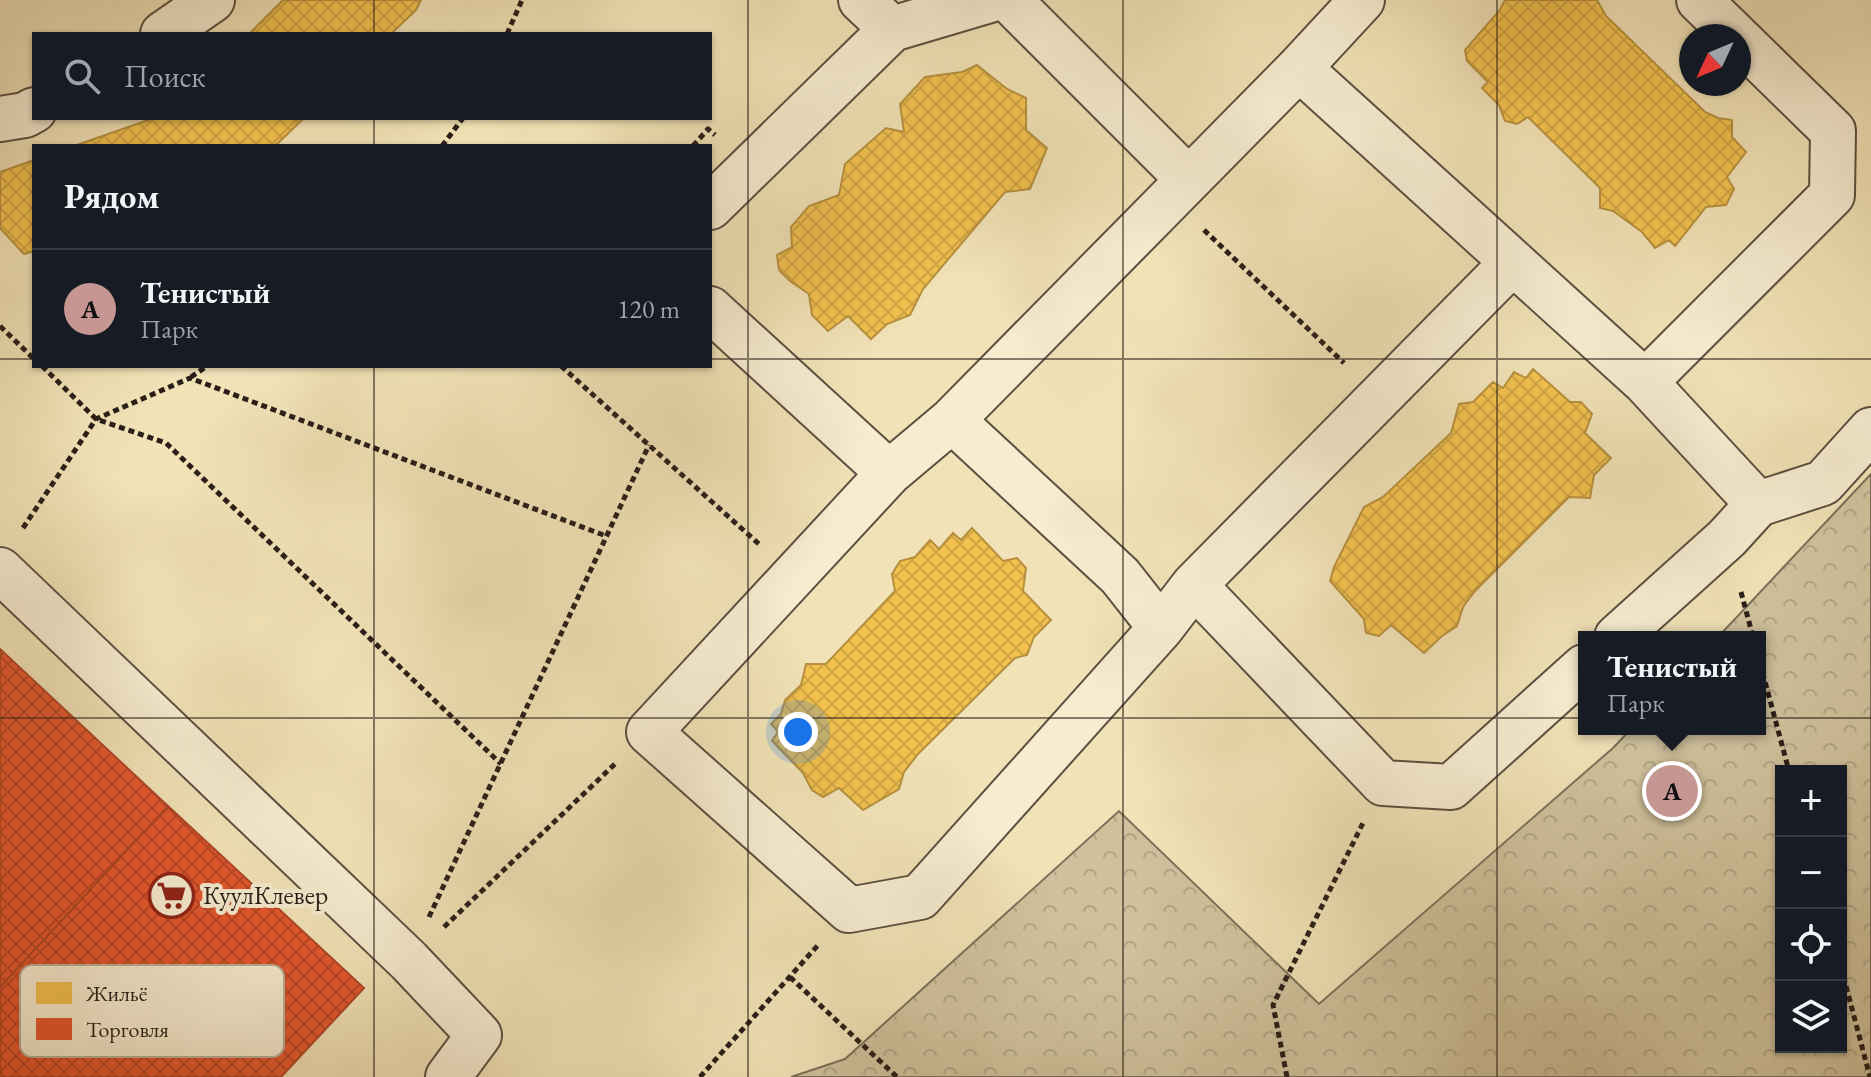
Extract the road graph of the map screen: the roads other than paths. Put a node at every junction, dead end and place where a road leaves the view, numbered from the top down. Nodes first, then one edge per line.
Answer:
1 (212, 0) edge
2 (990, 0) edge
3 (1009, 0) edge
4 (1362, 0) edge
5 (1699, 0) edge
6 (877, 14) edge
7 (1724, 24) edge
8 (166, 32) edge
9 (1751, 51) edge
10 (1299, 68) junction
11 (32, 111) edge
12 (0, 119) edge
13 (1179, 188) junction
14 (712, 205) edge
15 (1513, 262) junction
16 (712, 311) edge
17 (1645, 382) junction
18 (952, 420) junction
19 (1871, 430) edge
20 (889, 473) junction
21 (1758, 504) junction
22 (9, 553) edge
23 (1194, 585) junction
24 (1161, 628) junction
25 (1624, 631) edge
26 (1578, 672) edge
27 (448, 1077) edge

1 - 8 lane
2 - 6 lane
3 - 13 lane
4 - 10 lane
5 - 7 lane
6 - 14 lane
9 - 17 lane
10 - 13 lane
10 - 15 lane
11 - 12 lane
13 - 18 lane
15 - 17 lane
15 - 23 lane
16 - 20 lane
17 - 21 lane
18 - 20 lane
18 - 24 lane
19 - 21 lane
20 - 24 lane
21 - 25 lane
22 - 27 lane
23 - 24 lane
23 - 26 lane

